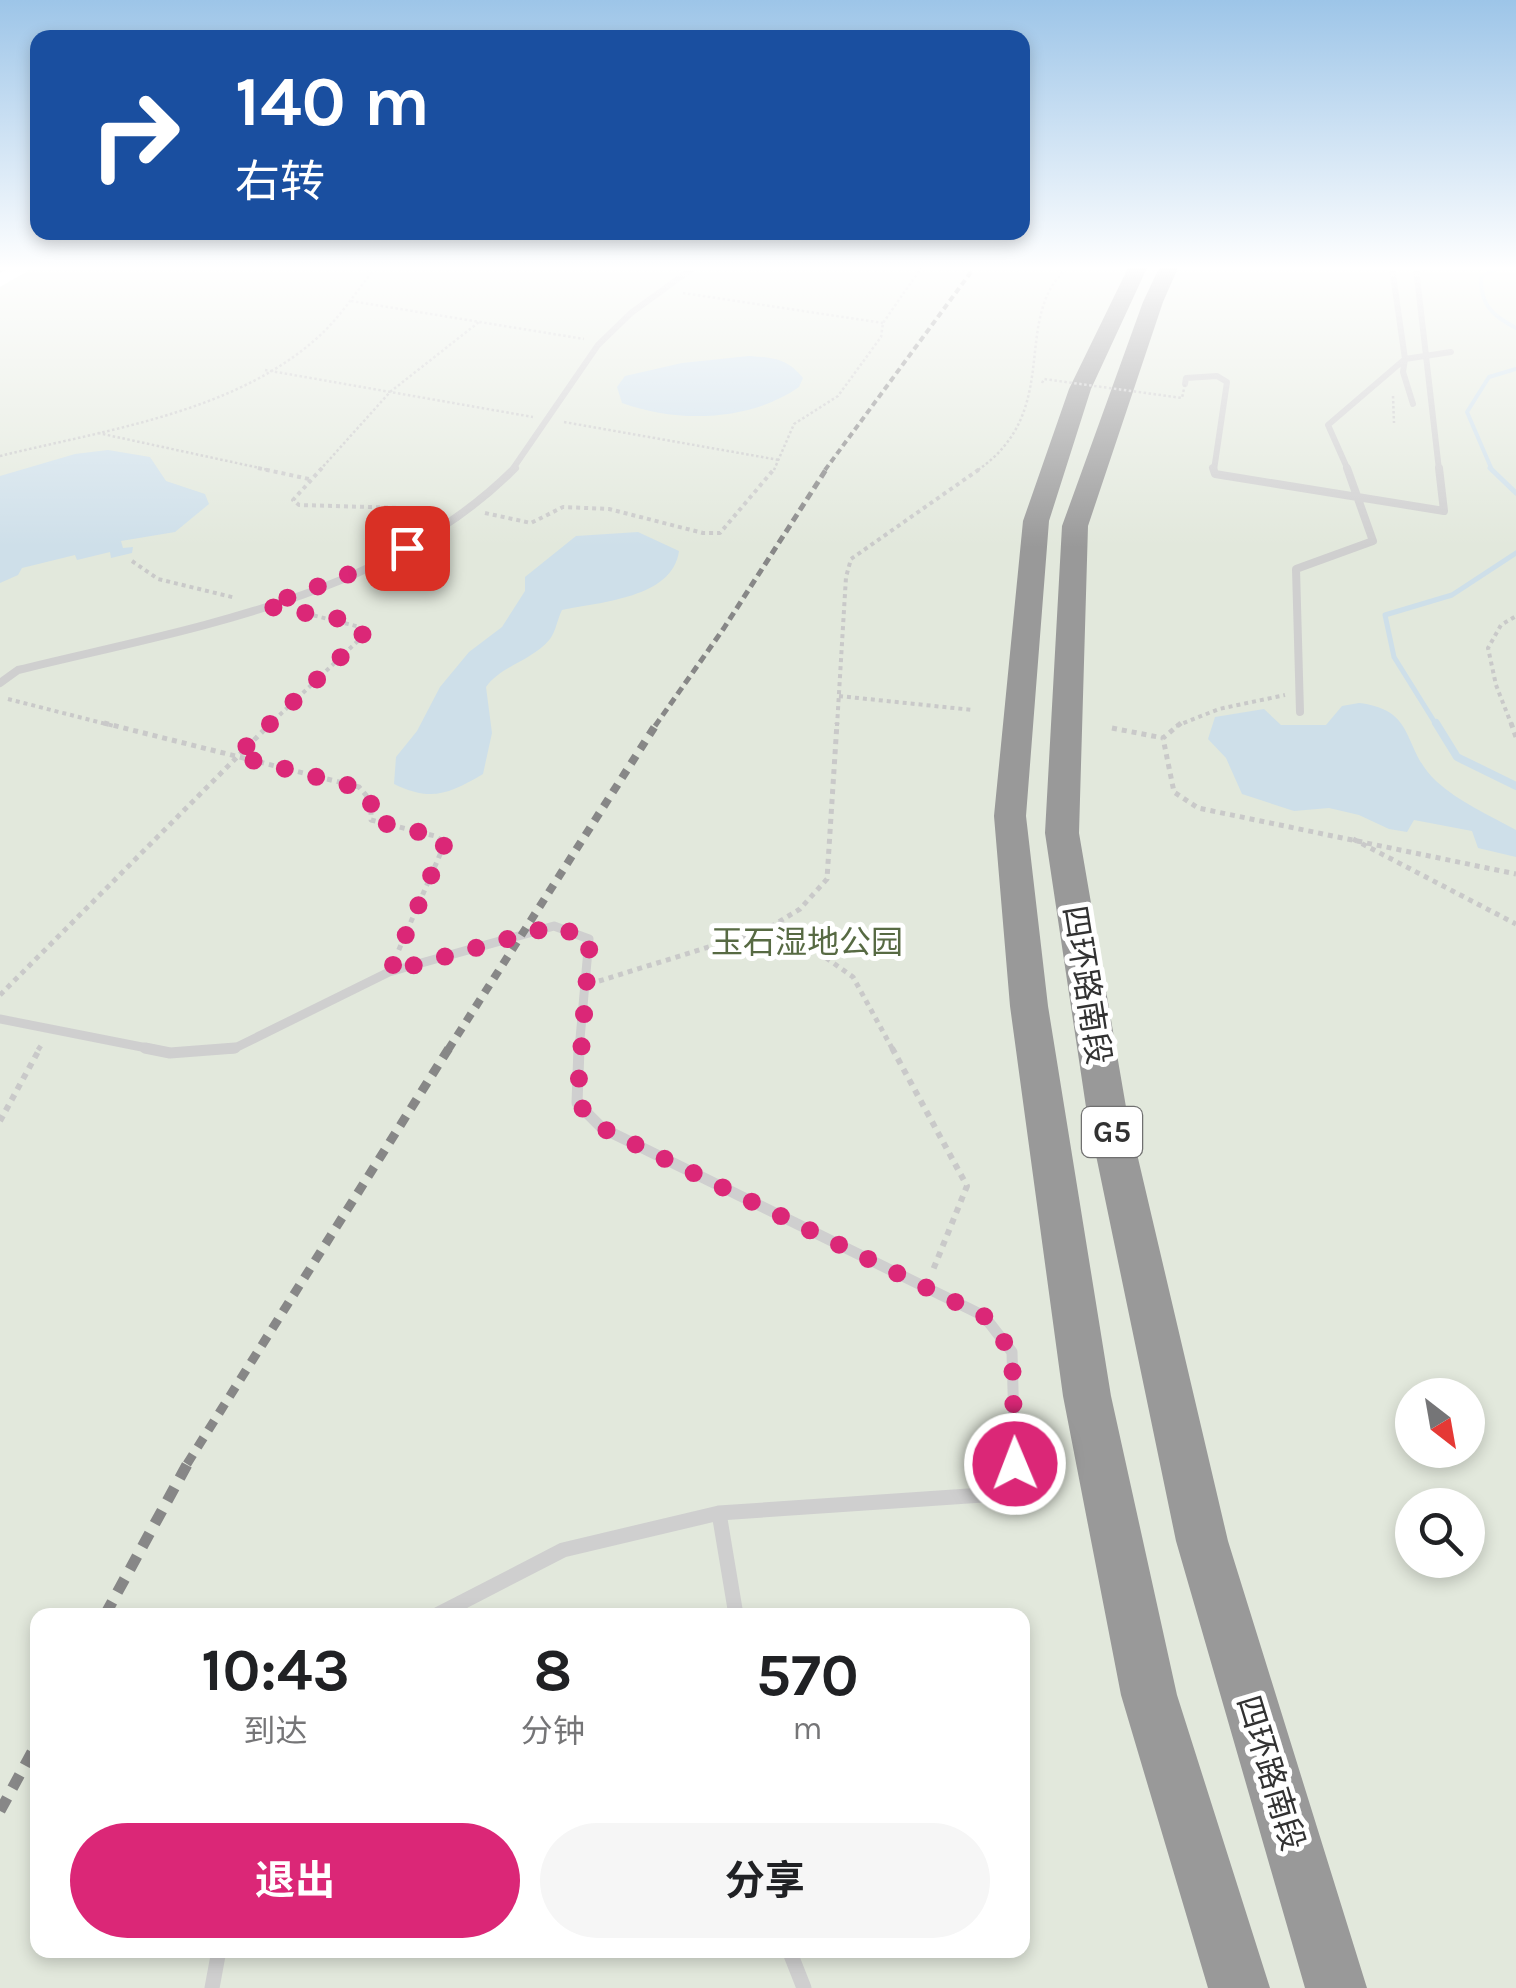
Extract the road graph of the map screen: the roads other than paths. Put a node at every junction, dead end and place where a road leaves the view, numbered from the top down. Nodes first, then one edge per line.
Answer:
1 (590, 361) edge
2 (1093, 361) edge
3 (1133, 361) edge
4 (1403, 361) edge
5 (1405, 361) edge
6 (1425, 361) edge
7 (1185, 384) road end
8 (1413, 404) dead end
9 (1360, 498) junction
10 (0, 683) edge
11 (1300, 712) dead end
12 (0, 1018) edge
13 (719, 1513) junction
14 (451, 1608) edge
15 (735, 1608) edge
16 (218, 1958) edge
17 (791, 1958) edge
18 (212, 1988) edge
19 (804, 1988) edge
20 (1239, 1988) edge
21 (1336, 1988) edge

1 - 10 lane
2 - 20 highway, 四环路南段 / G5
3 - 21 highway, 四环路南段 / G5
4 - 9 lane
5 - 8 lane
6 - 9 lane
7 - 9 lane
9 - 11 lane
12 - 13 lane
13 - 14 lane
13 - 15 lane
16 - 18 lane
17 - 19 lane

